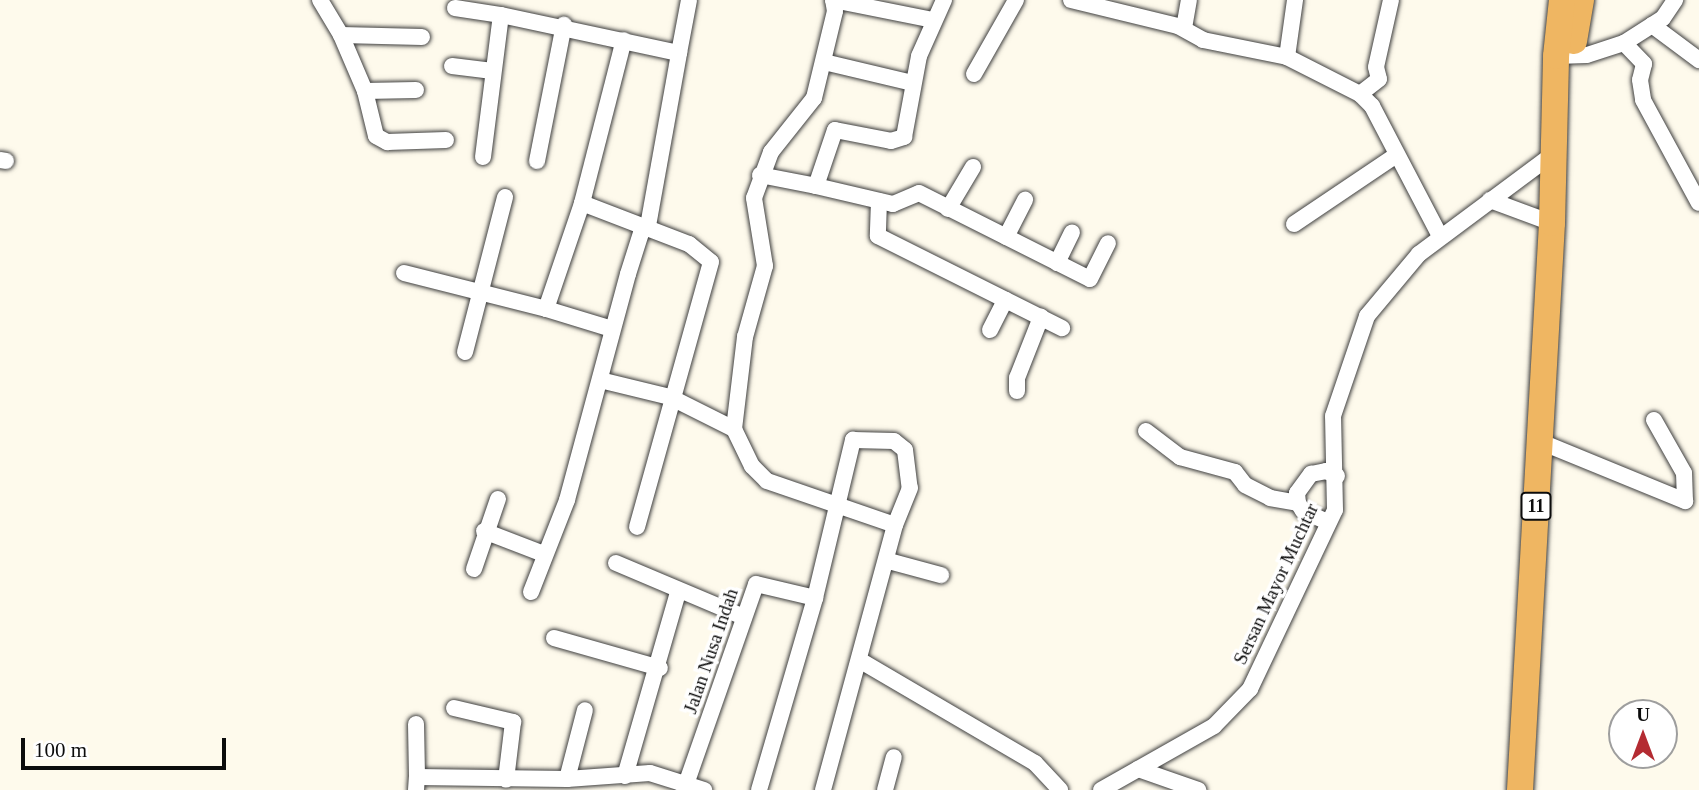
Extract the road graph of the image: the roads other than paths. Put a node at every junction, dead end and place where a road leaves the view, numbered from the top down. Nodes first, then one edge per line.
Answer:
1 (320, 0) edge
2 (688, 0) edge
3 (833, 0) edge
4 (944, 0) edge
5 (1016, 0) edge
6 (1071, 0) edge
7 (1189, 0) edge
8 (1295, 0) edge
9 (1391, 0) edge
10 (1562, 0) edge
11 (1581, 0) edge
12 (1675, 0) edge
13 (455, 8) dead end
14 (501, 15) junction
15 (933, 20) junction
16 (564, 25) junction
17 (1652, 25) junction
18 (1184, 28) junction
19 (341, 35) junction
20 (422, 37) dead end
21 (624, 40) junction
22 (1624, 43) junction
23 (679, 53) junction
24 (1287, 57) junction
25 (1563, 57) junction
26 (1699, 60) edge
27 (824, 62) junction
28 (452, 66) dead end
29 (493, 71) junction
30 (974, 74) dead end
31 (913, 83) junction
32 (416, 90) dead end
33 (365, 91) junction
34 (1360, 94) junction
35 (446, 140) dead end
36 (1553, 153) junction
37 (1395, 156) junction
38 (483, 157) dead end
39 (537, 161) dead end
40 (973, 167) dead end
41 (760, 175) junction
42 (816, 186) junction
43 (505, 197) dead end
44 (1025, 200) dead end
45 (1490, 200) junction
46 (880, 201) junction
47 (1699, 203) edge
48 (582, 204) junction
49 (948, 209) junction
50 (1552, 223) junction
51 (1294, 225) dead end
52 (648, 226) junction
53 (1072, 232) dead end
54 (1440, 236) junction
55 (1006, 237) junction
56 (1108, 243) dead end
57 (1057, 263) junction
58 (404, 273) dead end
59 (479, 294) junction
60 (1005, 300) junction
61 (546, 309) junction
62 (1041, 317) junction
63 (1062, 328) dead end
64 (612, 329) junction
65 (990, 330) dead end
66 (465, 352) dead end
67 (600, 380) junction
68 (1017, 391) dead end
69 (670, 397) junction
70 (1654, 420) dead end
71 (734, 429) junction
72 (1146, 431) dead end
73 (1541, 442) junction
74 (1337, 476) junction
75 (498, 499) dead end
76 (1298, 503) junction
77 (836, 508) junction
78 (1328, 522) junction
79 (895, 525) junction
80 (637, 527) dead end
81 (484, 531) junction
82 (544, 554) junction
83 (889, 561) junction
84 (616, 563) dead end
85 (474, 569) dead end
86 (941, 575) dead end
87 (531, 592) dead end
88 (678, 592) junction
89 (815, 598) junction
90 (744, 617) junction
91 (554, 638) dead end
92 (861, 661) junction
93 (660, 668) junction
94 (454, 708) dead end
95 (585, 710) dead end
96 (416, 724) dead end
97 (894, 757) dead end
98 (1138, 769) junction
99 (625, 776) junction
100 (567, 779) junction
101 (506, 780) junction
102 (417, 784) edge
103 (692, 788) edge
104 (760, 790) edge
105 (823, 790) edge
106 (885, 790) edge
107 (1060, 790) edge
108 (1101, 790) edge
109 (1198, 790) edge
110 (1520, 790) edge

1 - 19 street
2 - 23 street
3 - 15 street
3 - 27 street
4 - 15 street
5 - 30 street
6 - 18 street
7 - 18 street
8 - 24 street
9 - 34 street
10 - 25 highway, 11
11 - 25 highway, 11
12 - 17 street
13 - 14 street
14 - 16 street
14 - 29 street
15 - 31 street
16 - 21 street
16 - 39 street
17 - 22 street
17 - 26 street
18 - 24 street
19 - 20 street
19 - 33 street
21 - 23 street
21 - 48 street
22 - 25 street
22 - 47 street
23 - 52 street
24 - 34 street
25 - 36 highway, 11
27 - 31 street
27 - 41 street
28 - 29 street
29 - 38 street
31 - 42 street
32 - 33 street
33 - 35 street
34 - 37 street
36 - 45 street, Sersan Mayor Muchtar
36 - 50 highway, 11
37 - 51 street
37 - 54 street
40 - 49 street
41 - 42 street
41 - 71 street
42 - 46 street
43 - 59 street
44 - 55 street
45 - 50 street
45 - 54 street, Sersan Mayor Muchtar
46 - 49 street
46 - 60 street
48 - 52 street
48 - 61 street
49 - 55 street
50 - 73 highway, 11
52 - 64 street
52 - 69 street
53 - 57 street
54 - 74 street, Sersan Mayor Muchtar
55 - 57 street
56 - 57 street
58 - 59 street
59 - 61 street
59 - 66 street
60 - 62 street
60 - 65 street
61 - 64 street
62 - 63 street
62 - 68 street
64 - 67 street
67 - 69 street
67 - 82 street
69 - 71 street
69 - 80 street
70 - 73 street
71 - 77 street
72 - 76 street
73 - 110 highway, 11
74 - 76 street
74 - 78 street, Sersan Mayor Muchtar
75 - 81 street
76 - 78 street
77 - 79 street
77 - 79 street
77 - 89 street
78 - 98 street, Sersan Mayor Muchtar
79 - 83 street
81 - 82 street
81 - 85 street
82 - 87 street
83 - 86 street
83 - 92 street
84 - 88 street
88 - 90 street
88 - 93 street
89 - 90 street, Jalan Nusa Indah
89 - 104 street
90 - 103 street, Jalan Nusa Indah
91 - 93 street
92 - 105 street
92 - 107 street
93 - 99 street
94 - 101 street
95 - 100 street
96 - 102 street
97 - 106 street
98 - 108 street, Sersan Mayor Muchtar
98 - 109 street
99 - 100 street
99 - 103 street
100 - 101 street
101 - 102 street

